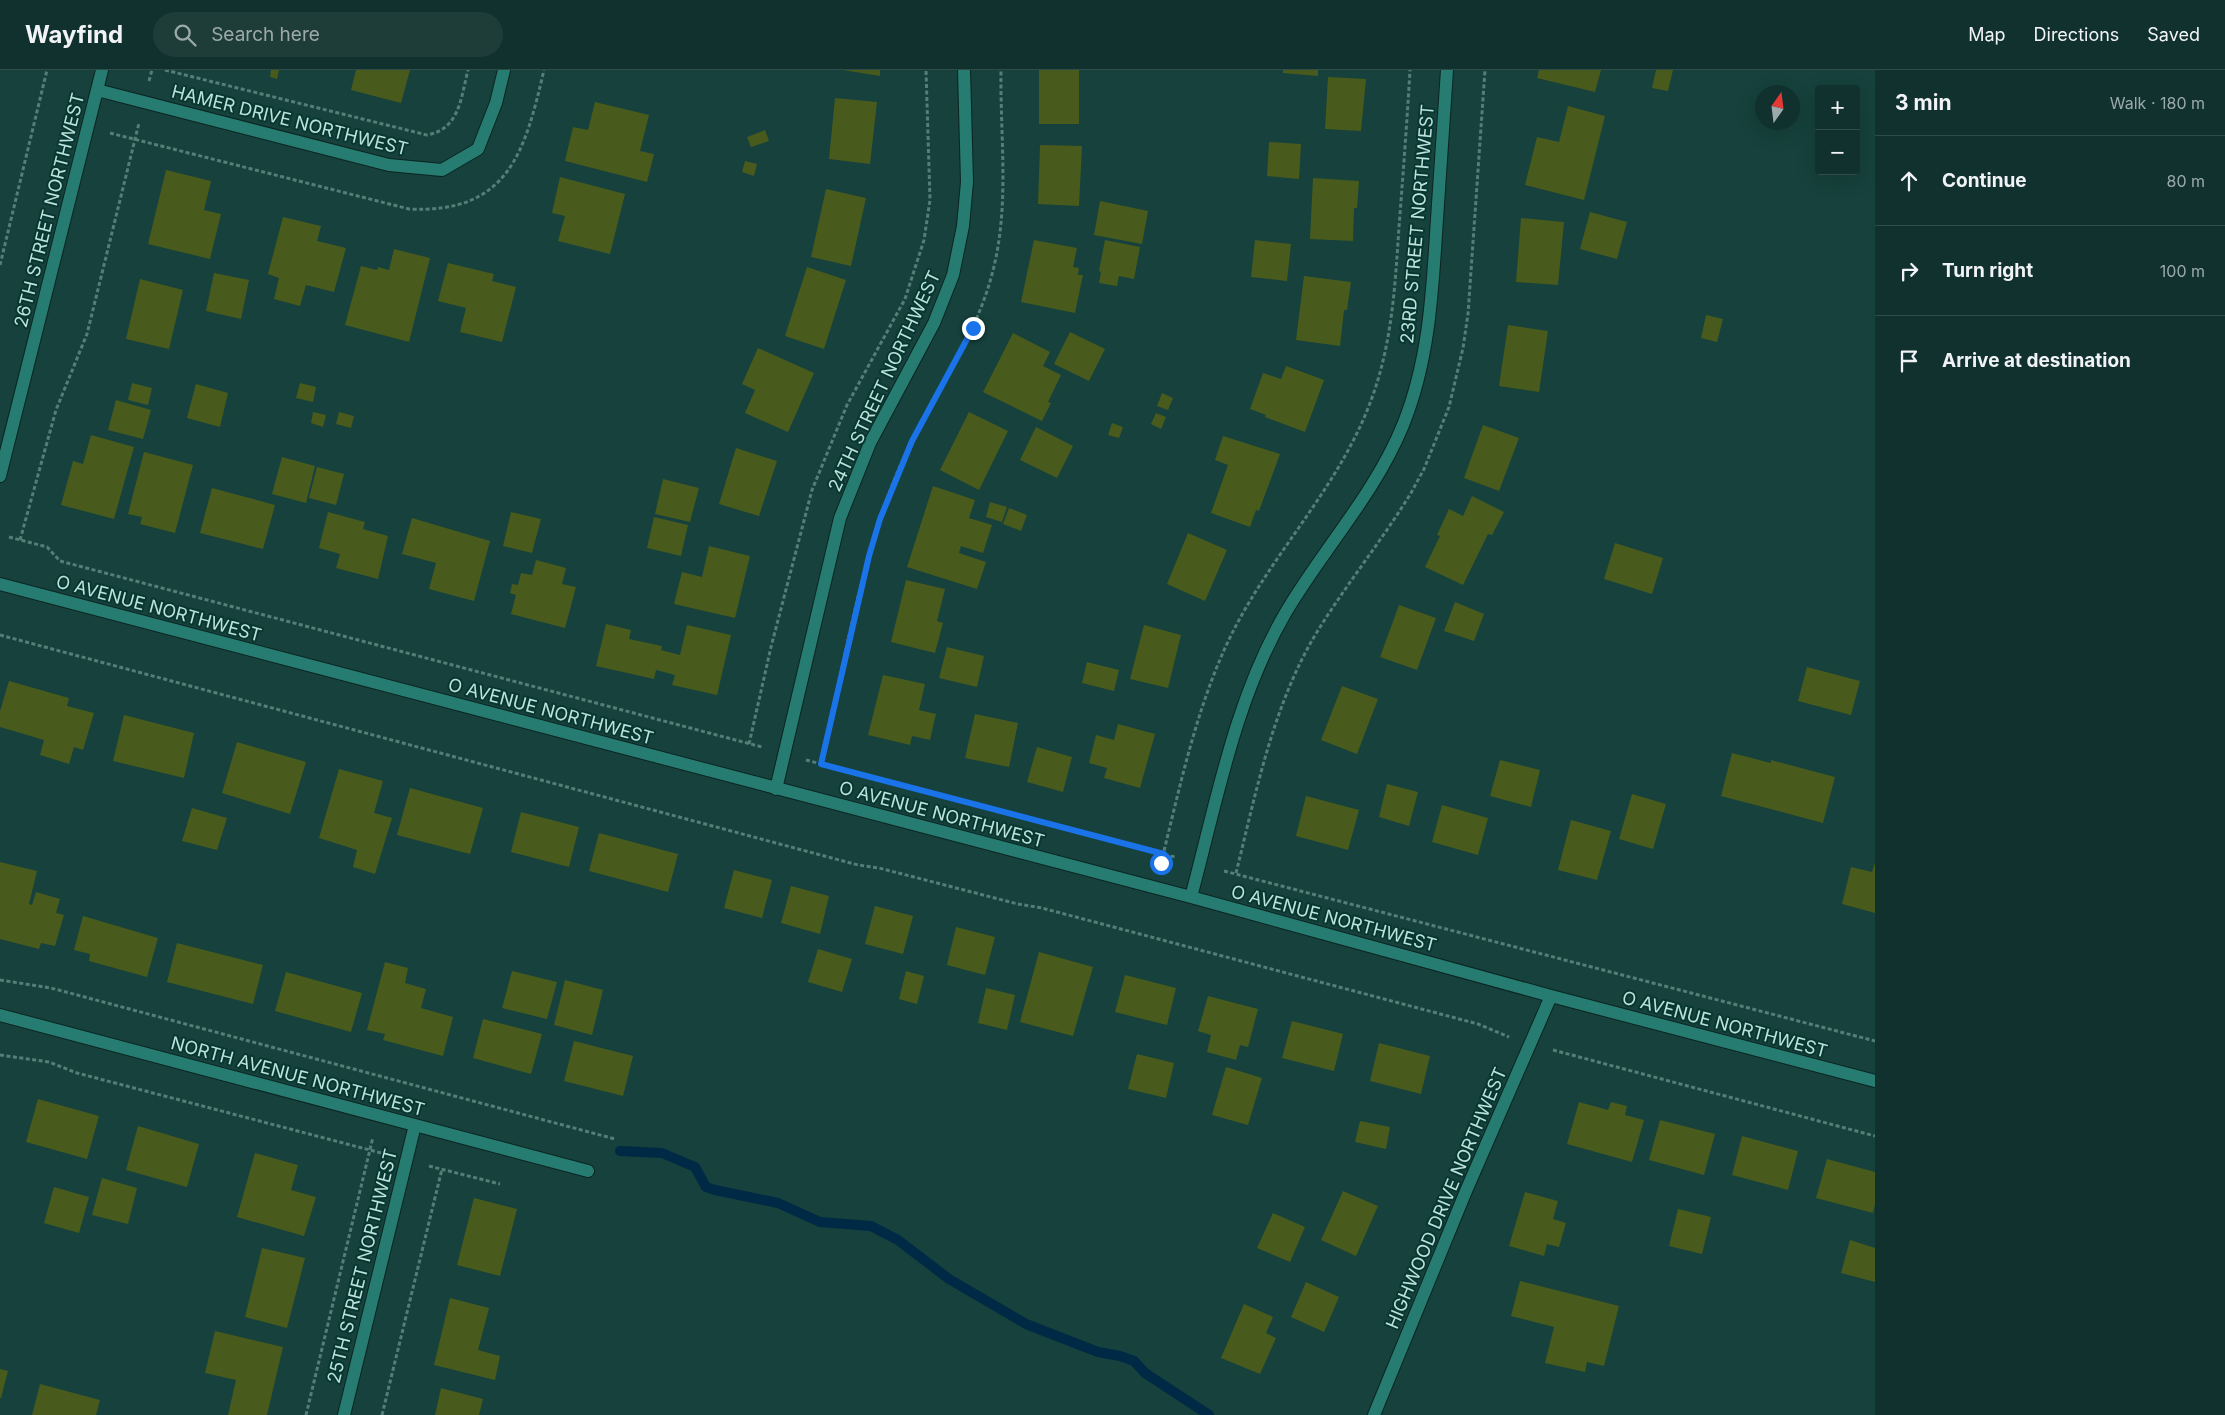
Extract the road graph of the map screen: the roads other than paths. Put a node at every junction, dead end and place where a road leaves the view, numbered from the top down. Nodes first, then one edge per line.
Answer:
1 (102, 70) edge
2 (504, 70) edge
3 (964, 70) edge
4 (1447, 70) edge
5 (97, 90) junction
6 (0, 476) edge
7 (0, 584) edge
8 (776, 788) junction
9 (1192, 897) junction
10 (1551, 996) junction
11 (0, 1015) edge
12 (1875, 1081) edge
13 (415, 1125) junction
14 (588, 1171) dead end
15 (344, 1415) edge
16 (1374, 1415) edge

1 - 5 street, 26TH STREET NORTHWEST
2 - 5 street, HAMER DRIVE NORTHWEST
3 - 8 street, 24TH STREET NORTHWEST
4 - 9 street, 23RD STREET NORTHWEST
5 - 6 street, 26TH STREET NORTHWEST
7 - 8 street, O AVENUE NORTHWEST
8 - 9 street, O AVENUE NORTHWEST
9 - 10 street, O AVENUE NORTHWEST
10 - 12 street, O AVENUE NORTHWEST
10 - 16 street, HIGHWOOD DRIVE NORTHWEST
11 - 13 street, NORTH AVENUE NORTHWEST
13 - 14 street, NORTH AVENUE NORTHWEST
13 - 15 street, 25TH STREET NORTHWEST

